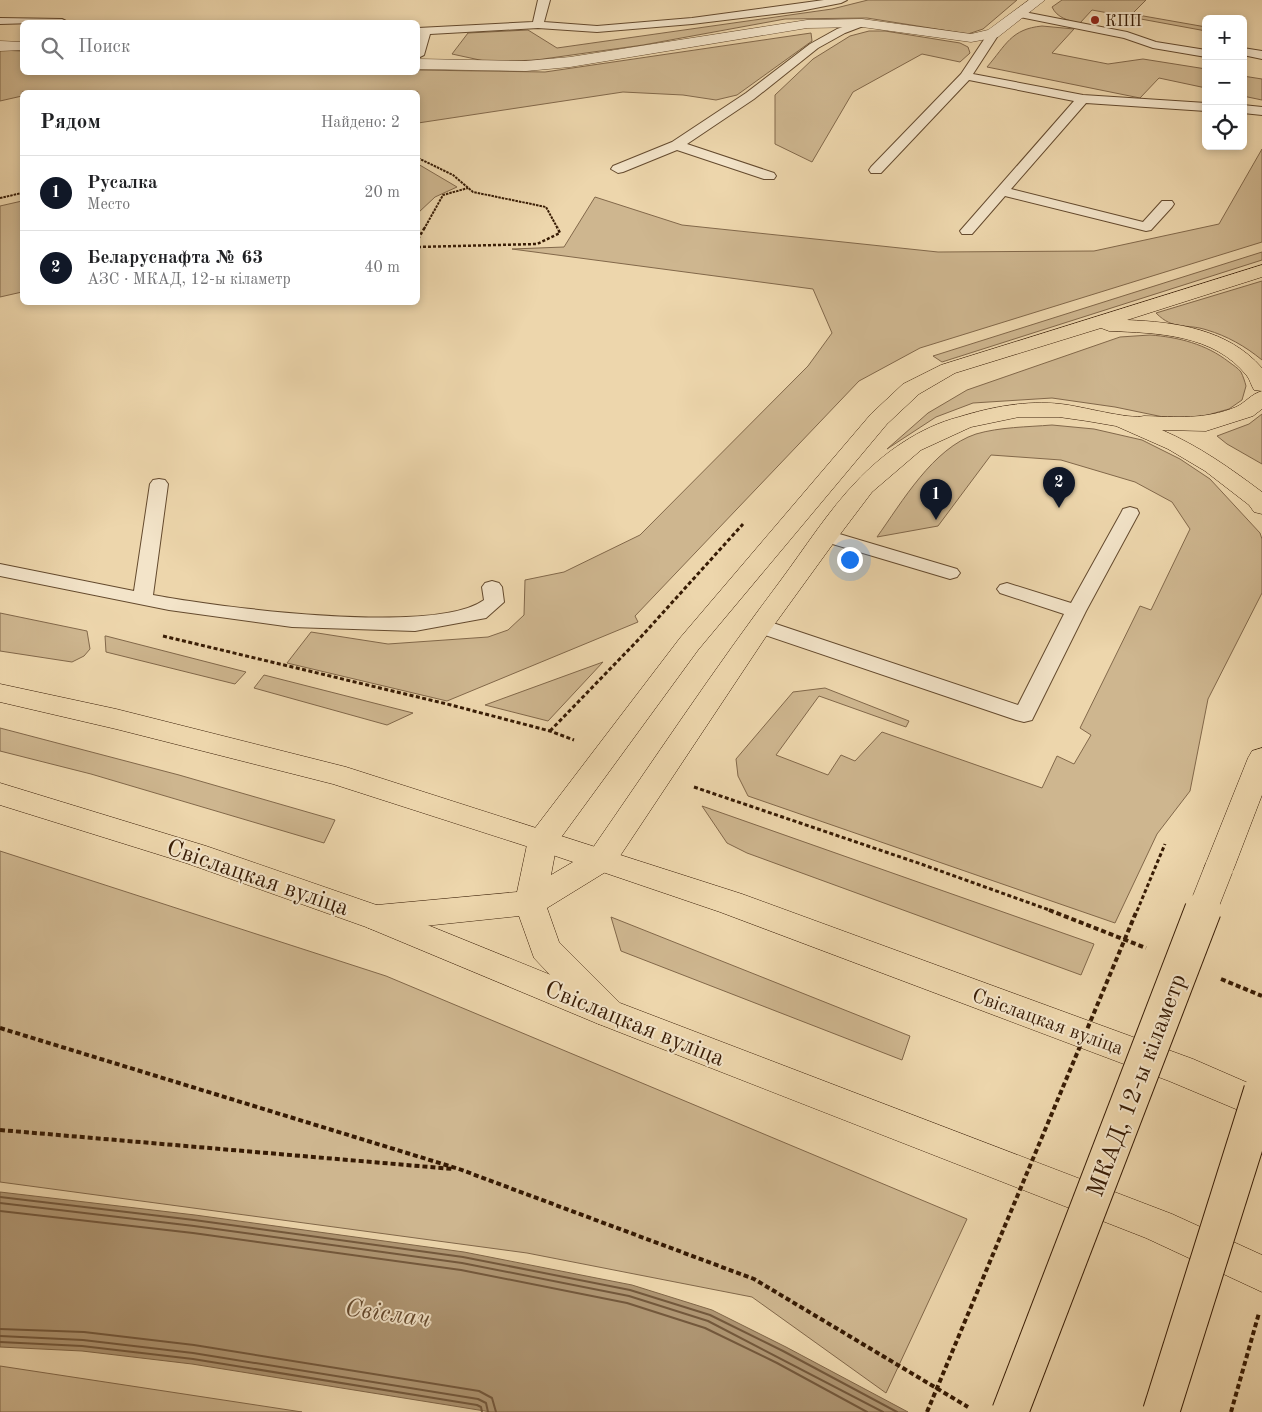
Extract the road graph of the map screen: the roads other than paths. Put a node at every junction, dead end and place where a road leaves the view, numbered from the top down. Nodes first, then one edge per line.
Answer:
1 (544, 0) edge
2 (841, 0) edge
3 (1038, 0) edge
4 (1019, 14) junction
5 (0, 21) edge
6 (20, 21) edge
7 (862, 23) junction
8 (538, 26) junction
9 (421, 31) edge
10 (993, 34) junction
11 (1126, 35) junction
12 (1156, 40) junction
13 (1202, 44) edge
14 (0, 46) edge
15 (20, 46) edge
16 (1202, 49) edge
17 (1202, 53) edge
18 (420, 64) edge
19 (966, 76) junction
20 (1082, 99) junction
21 (1202, 107) edge
22 (1247, 110) edge
23 (1262, 111) edge
24 (677, 145) junction
25 (618, 168) dead end
26 (876, 170) dead end
27 (769, 176) dead end
28 (1002, 191) junction
29 (1167, 204) dead end
30 (967, 231) dead end
31 (1262, 271) edge
32 (1090, 324) junction
33 (1262, 385) edge
34 (1262, 398) edge
35 (1122, 422) junction
36 (159, 484) dead end
37 (1262, 507) edge
38 (1130, 513) dead end
39 (826, 536) junction
40 (0, 570) edge
41 (950, 573) dead end
42 (492, 587) dead end
43 (1007, 589) dead end
44 (144, 599) junction
45 (1076, 611) junction
46 (760, 626) junction
47 (0, 693) edge
48 (1262, 758) edge
49 (0, 794) edge
50 (543, 840) junction
51 (601, 860) junction
52 (530, 903) junction
53 (377, 918) junction
54 (608, 1013) junction
55 (1262, 1091) edge
56 (1262, 1105) edge
57 (1262, 1274) edge
58 (1010, 1412) edge
59 (1161, 1412) edge

1 - 8 lane
2 - 8 lane
3 - 4 street
4 - 10 street
4 - 11 lane
5 - 6 lane
7 - 10 street
7 - 18 street
7 - 24 lane
8 - 9 lane
10 - 19 lane
11 - 12 lane
11 - 17 lane
12 - 13 lane
12 - 16 lane
14 - 15 street
19 - 20 lane
19 - 26 lane
20 - 21 lane
20 - 28 lane
22 - 23 lane
24 - 25 lane
24 - 27 lane
28 - 29 lane
28 - 30 lane
31 - 32 main road
32 - 33 main road
32 - 50 main road
34 - 35 main road
35 - 37 main road
35 - 39 main road
36 - 44 lane
38 - 45 lane
39 - 41 lane
39 - 46 main road
40 - 44 lane
42 - 44 lane
43 - 45 lane
45 - 46 lane
46 - 51 main road
47 - 50 main road, Свіслацкая вуліца
48 - 58 main road, МКАД, 12-ы кіламетр, bridge
49 - 53 main road, Свіслацкая вуліца
50 - 51 main road, Свіслацкая вуліца
50 - 52 main road
51 - 52 main road
51 - 56 main road, Свіслацкая вуліца
52 - 53 main road
52 - 54 main road
53 - 54 main road, Свіслацкая вуліца
54 - 57 main road, Свіслацкая вуліца
55 - 59 main road, bridge

